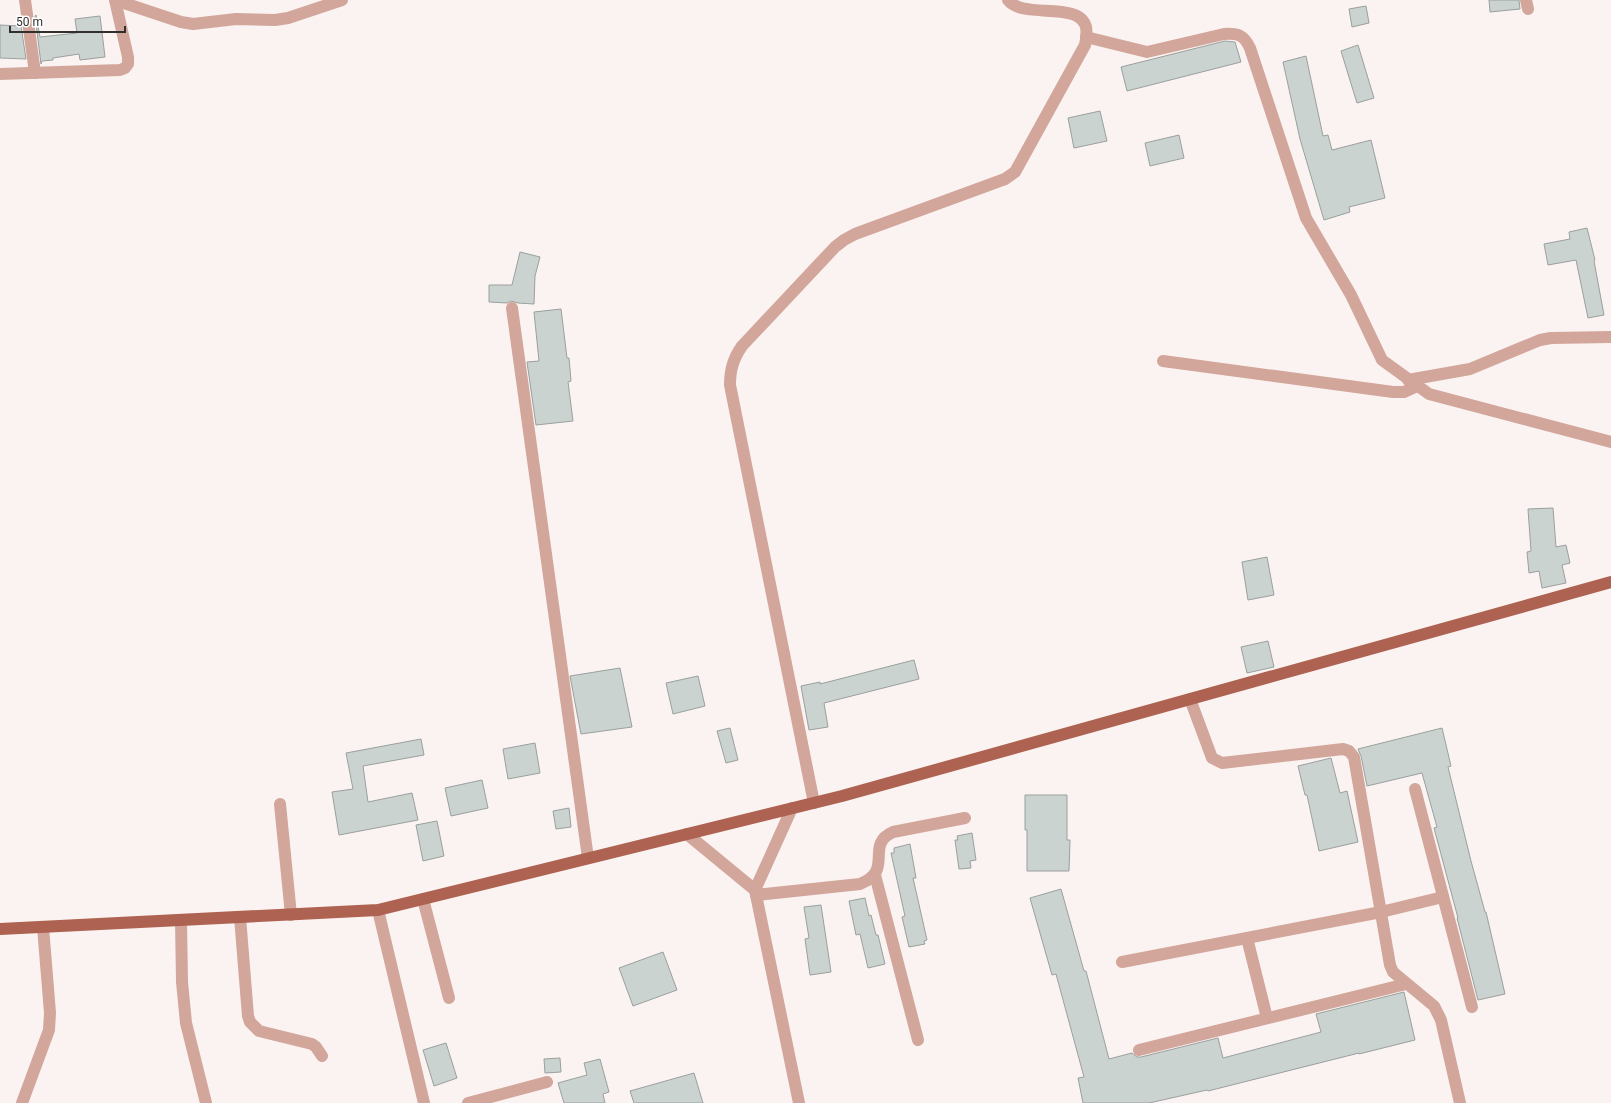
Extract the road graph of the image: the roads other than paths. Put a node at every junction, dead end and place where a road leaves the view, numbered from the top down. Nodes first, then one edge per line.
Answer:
1 (25, 0) edge
2 (115, 0) edge
3 (342, 0) edge
4 (1008, 0) edge
5 (1086, 37) junction
6 (35, 73) junction
7 (0, 74) edge
8 (512, 308) dead end
9 (1611, 337) edge
10 (1163, 361) dead end
11 (1412, 383) junction
12 (1611, 442) edge
13 (1611, 582) edge
14 (1190, 699) junction
15 (1415, 789) dead end
16 (814, 803) junction
17 (280, 804) dead end
18 (792, 808) junction
19 (965, 818) dead end
20 (687, 834) junction
21 (588, 858) junction
22 (875, 875) junction
23 (755, 892) junction
24 (1443, 897) junction
25 (424, 899) junction
26 (378, 910) junction
27 (1381, 912) junction
28 (291, 915) junction
29 (240, 917) junction
30 (181, 920) junction
31 (42, 927) junction
32 (0, 929) edge
33 (1247, 938) junction
34 (1122, 962) dead end
35 (1406, 984) junction
36 (449, 998) dead end
37 (1472, 1007) dead end
38 (1267, 1018) junction
39 (918, 1040) dead end
40 (1140, 1050) dead end
41 (322, 1056) dead end
42 (546, 1082) dead end
43 (22, 1103) edge
44 (206, 1103) edge
45 (424, 1103) edge
46 (468, 1103) edge
47 (799, 1103) edge
48 (1460, 1103) edge

1 - 6 street
2 - 3 street
2 - 6 street
4 - 5 street
5 - 11 street
5 - 16 street
6 - 7 street
8 - 21 street
9 - 11 street
10 - 11 street
11 - 12 street
13 - 14 main road
14 - 16 main road
14 - 27 street
15 - 24 street
16 - 18 main road
17 - 28 street
18 - 20 main road
18 - 23 street
19 - 22 street
20 - 21 main road
20 - 23 street
21 - 25 main road
22 - 23 street
22 - 39 street
23 - 47 street
24 - 27 street
24 - 37 street
25 - 26 main road
25 - 36 street
26 - 28 main road
26 - 45 street
27 - 33 street
27 - 35 street
28 - 29 main road
29 - 30 main road
29 - 41 street
30 - 31 main road
30 - 44 street
31 - 32 main road
31 - 43 street
33 - 34 street
33 - 38 street
35 - 38 street
35 - 48 street
38 - 40 street
42 - 46 street

